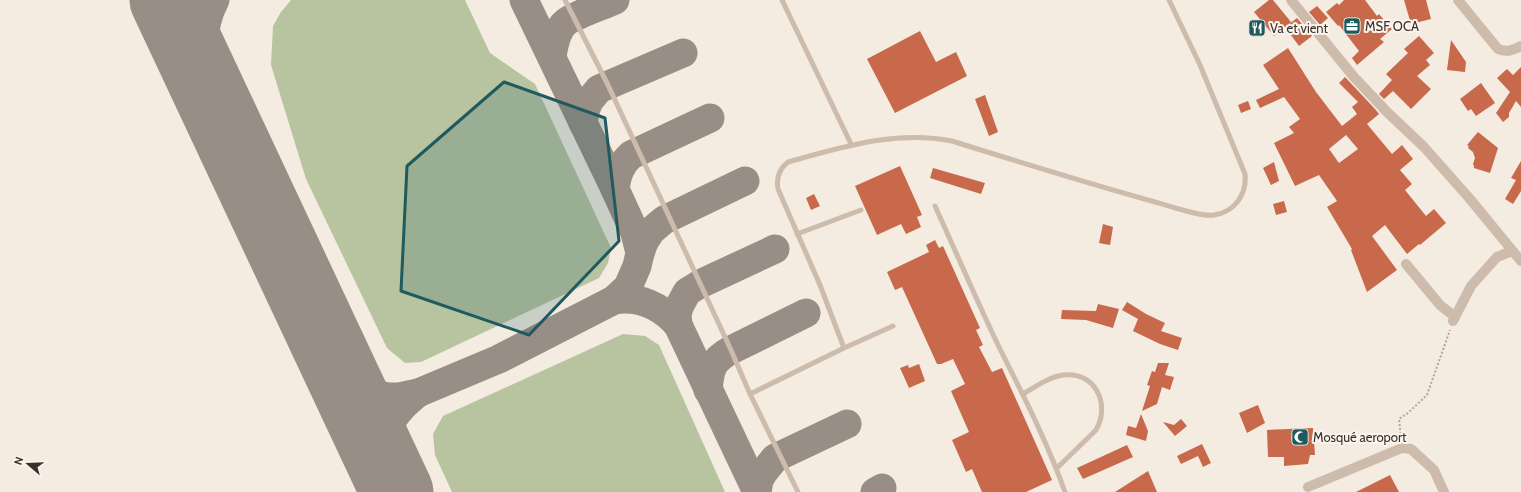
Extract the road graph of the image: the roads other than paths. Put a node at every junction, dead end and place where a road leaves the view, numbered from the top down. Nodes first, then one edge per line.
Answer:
1 (565, 0) edge
2 (782, 0) edge
3 (1169, 0) edge
4 (1291, 0) edge
5 (1458, 0) edge
6 (1521, 46) edge
7 (851, 144) junction
8 (935, 206) dead end
9 (860, 210) dead end
10 (797, 234) junction
11 (1512, 251) junction
12 (1521, 261) edge
13 (1406, 264) dead end
14 (893, 326) dead end
15 (844, 348) junction
16 (750, 394) junction
17 (1024, 394) junction
18 (1057, 468) junction
19 (1308, 487) dead end
20 (798, 492) edge
21 (1065, 492) edge
22 (1444, 492) edge

1 - 16 lane
2 - 7 lane
3 - 7 lane
4 - 11 street
5 - 6 street
7 - 10 lane
8 - 17 lane
9 - 10 lane
10 - 15 lane
11 - 12 street
11 - 13 street
14 - 15 lane
15 - 16 lane
16 - 20 lane
17 - 18 lane
17 - 18 lane
18 - 21 lane
19 - 22 street

